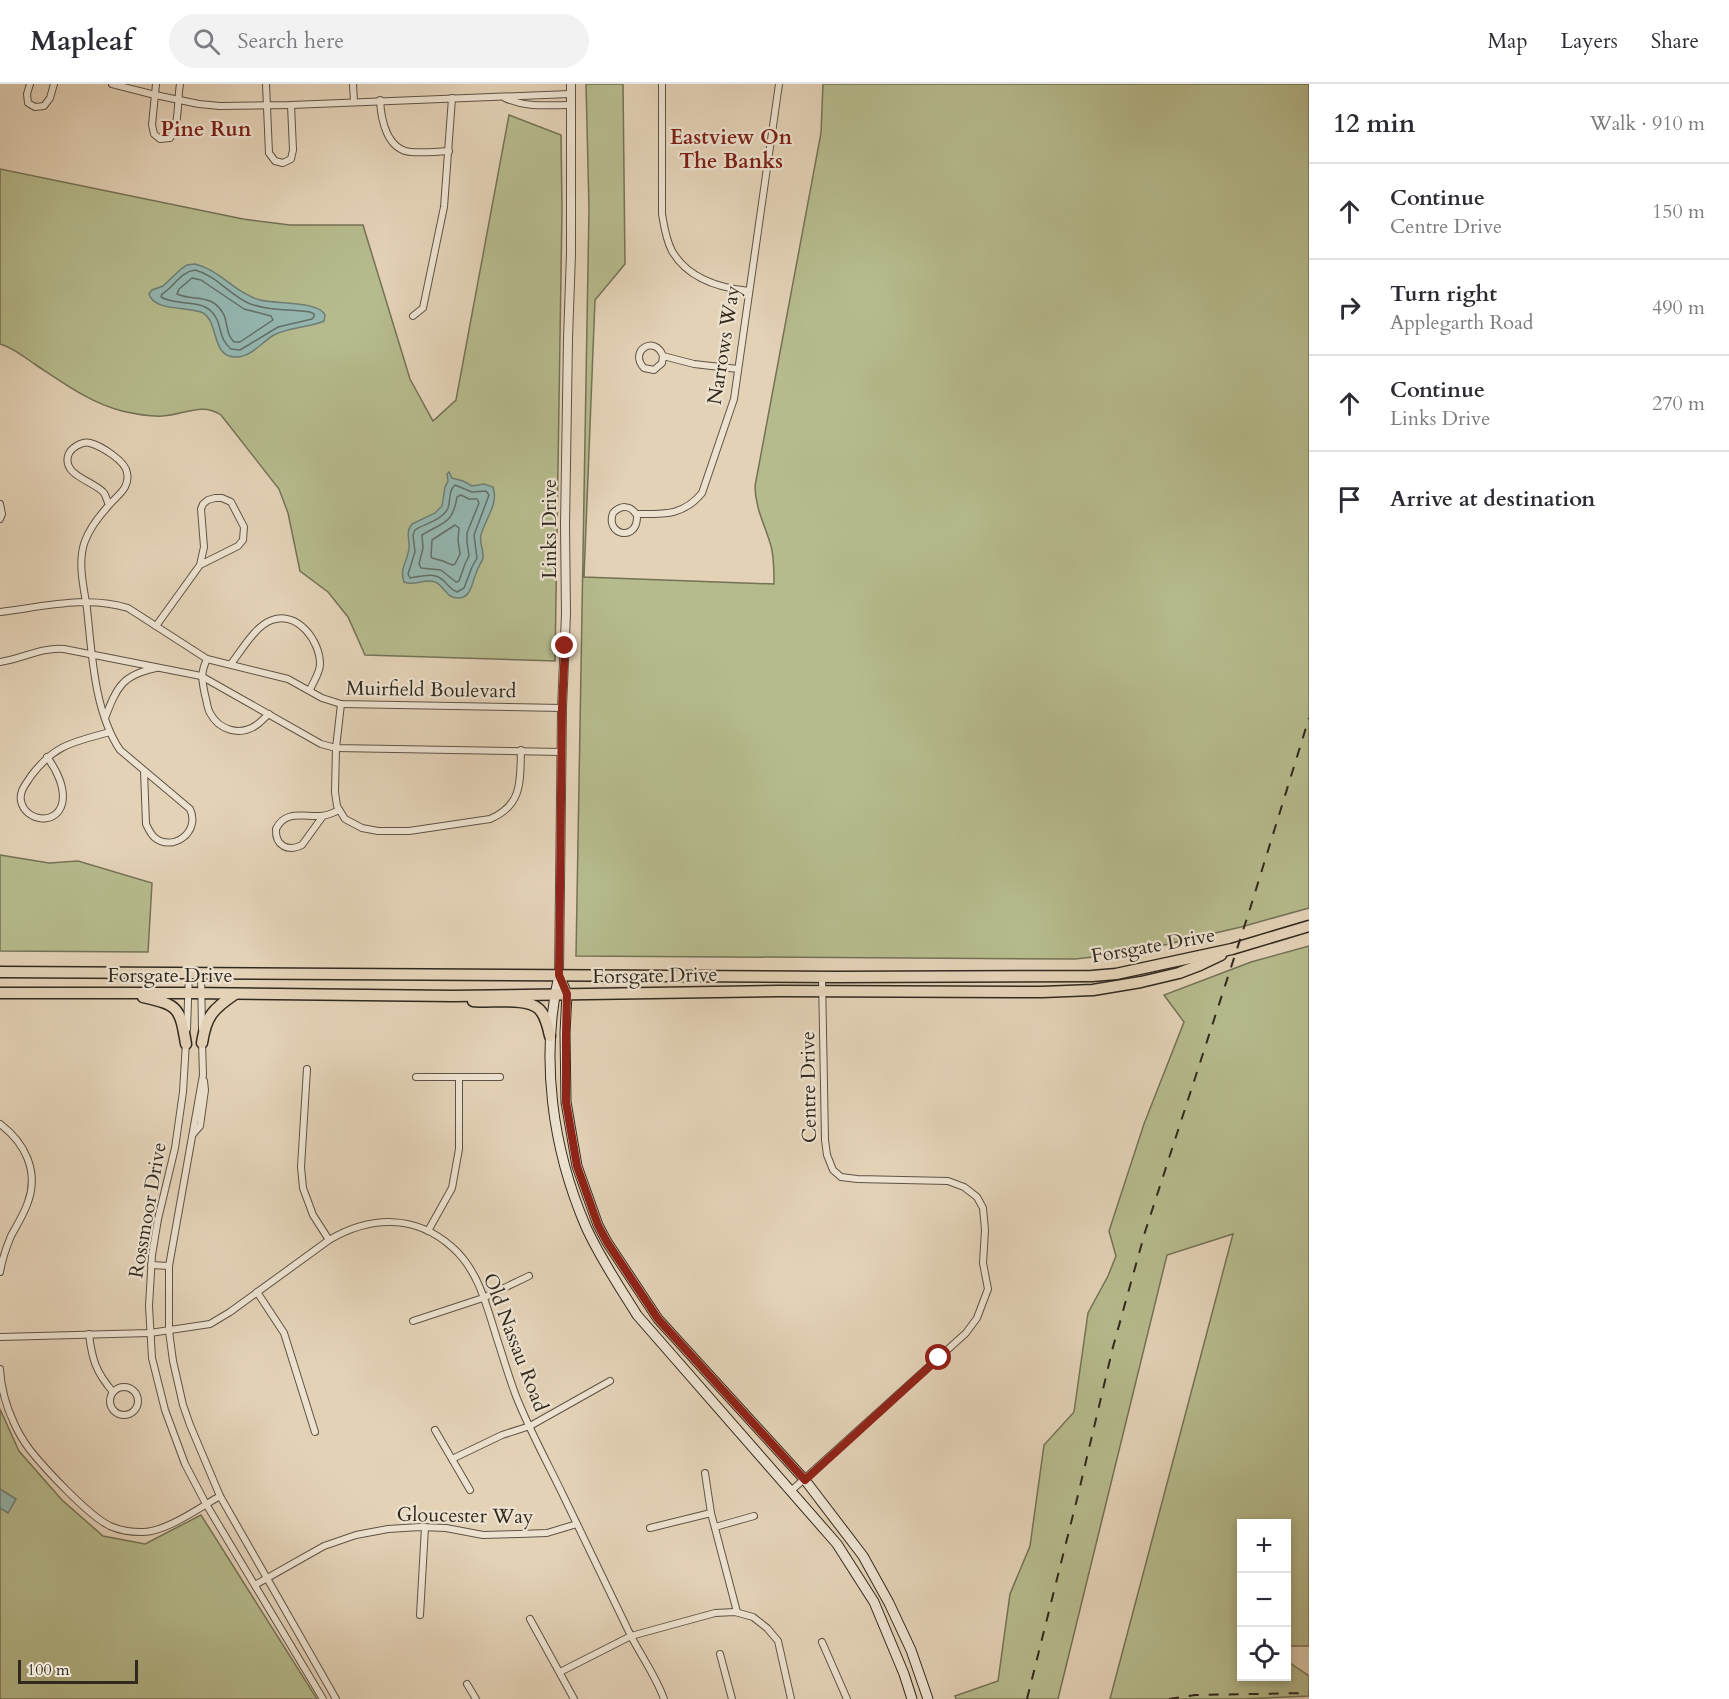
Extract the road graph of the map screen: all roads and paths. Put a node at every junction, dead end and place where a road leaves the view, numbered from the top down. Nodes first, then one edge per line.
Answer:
1 (30, 84) edge
2 (54, 84) edge
3 (112, 84) edge
4 (156, 84) edge
5 (180, 84) edge
6 (266, 84) edge
7 (353, 84) edge
8 (570, 84) edge
9 (663, 84) edge
10 (779, 84) edge
11 (570, 94) junction
12 (155, 95) junction
13 (502, 96) junction
14 (452, 98) junction
15 (177, 99) junction
16 (380, 100) junction
17 (354, 102) junction
18 (266, 105) junction
19 (291, 105) junction
20 (570, 105) junction
21 (449, 152) junction
22 (749, 291) junction
23 (413, 316) dead end
24 (663, 356) junction
25 (738, 369) junction
26 (0, 504) edge
27 (109, 505) junction
28 (638, 518) dead end
29 (0, 519) edge
30 (200, 565) junction
31 (86, 601) junction
32 (0, 612) edge
33 (156, 626) junction
34 (92, 654) junction
35 (207, 659) junction
36 (0, 662) edge
37 (231, 664) junction
38 (160, 667) junction
39 (201, 676) junction
40 (310, 690) junction
41 (341, 704) junction
42 (562, 708) junction
43 (269, 714) junction
44 (105, 718) junction
45 (110, 732) junction
46 (336, 748) junction
47 (521, 750) junction
48 (562, 752) junction
49 (48, 757) junction
50 (144, 771) junction
51 (339, 810) junction
52 (323, 816) junction
53 (1309, 926) edge
54 (1232, 949) junction
55 (0, 972) edge
56 (201, 972) junction
57 (189, 973) junction
58 (559, 975) junction
59 (822, 977) junction
60 (823, 991) junction
61 (0, 993) edge
62 (123, 993) junction
63 (189, 993) junction
64 (201, 993) junction
65 (235, 994) junction
66 (555, 994) junction
67 (567, 994) junction
68 (453, 996) junction
69 (550, 1036) junction
70 (202, 1043) junction
71 (186, 1044) junction
72 (307, 1069) dead end
73 (416, 1077) dead end
74 (459, 1077) junction
75 (500, 1077) dead end
76 (0, 1124) edge
77 (178, 1126) junction
78 (193, 1131) junction
79 (428, 1231) junction
80 (329, 1240) junction
81 (151, 1265) junction
82 (169, 1266) junction
83 (0, 1272) edge
84 (530, 1276) dead end
85 (257, 1292) junction
86 (483, 1298) junction
87 (413, 1321) dead end
88 (169, 1331) junction
89 (150, 1333) junction
90 (89, 1334) junction
91 (0, 1338) edge
92 (0, 1370) edge
93 (610, 1381) dead end
94 (113, 1392) junction
95 (530, 1426) junction
96 (435, 1430) dead end
97 (315, 1432) dead end
98 (452, 1459) junction
99 (705, 1473) dead end
100 (805, 1480) junction
101 (470, 1490) dead end
102 (792, 1490) junction
103 (220, 1496) junction
104 (206, 1504) junction
105 (711, 1513) junction
106 (754, 1516) dead end
107 (577, 1524) junction
108 (425, 1527) junction
109 (715, 1527) junction
110 (650, 1528) dead end
111 (268, 1578) junction
112 (255, 1585) junction
113 (736, 1612) junction
114 (420, 1615) dead end
115 (531, 1619) dead end
116 (631, 1635) junction
117 (822, 1642) dead end
118 (720, 1654) dead end
119 (560, 1672) junction
120 (467, 1684) dead end
121 (323, 1699) edge
122 (336, 1699) edge
123 (476, 1699) edge
124 (574, 1699) edge
125 (664, 1699) edge
126 (732, 1699) edge
127 (791, 1699) edge
128 (845, 1699) edge
129 (912, 1699) edge
130 (928, 1699) edge

1 - 2 street
3 - 12 street
4 - 12 street
5 - 15 street
6 - 18 street
7 - 17 street
8 - 11 street, Links Drive
9 - 22 street
10 - 22 street, Narrows Way
11 - 13 street
11 - 20 street, Links Drive
12 - 15 street
12 - 15 street
13 - 14 street
13 - 20 street
14 - 16 street
14 - 21 street
15 - 18 street
16 - 17 street
16 - 21 street
17 - 19 street
18 - 19 street
18 - 19 street
20 - 42 street, Links Drive
21 - 23 street
22 - 25 street, Narrows Way
24 - 24 street
24 - 25 street
25 - 28 street, Narrows Way
26 - 29 street
27 - 27 street
27 - 31 street
30 - 30 street
30 - 33 street
31 - 32 street, Muirfield Boulevard
31 - 33 street, Muirfield Boulevard
31 - 34 street
33 - 35 street, Muirfield Boulevard
34 - 36 street
34 - 38 street
34 - 44 street
35 - 37 street, Muirfield Boulevard
35 - 39 street
37 - 40 street, Muirfield Boulevard
37 - 40 street
38 - 39 street
38 - 44 street
39 - 43 street
39 - 43 street
40 - 41 street, Muirfield Boulevard
41 - 42 street, Muirfield Boulevard
41 - 46 street
42 - 48 street, Links Drive
43 - 46 street
44 - 45 street
45 - 49 street
45 - 50 street
46 - 47 street
46 - 51 street
47 - 48 street
47 - 51 street
48 - 58 street, Links Drive
49 - 49 street
50 - 50 street
51 - 52 street
52 - 52 street
53 - 54 main road, Forsgate Drive
54 - 59 main road, Forsgate Drive
54 - 60 main road, Forsgate Drive
55 - 57 main road, Forsgate Drive
56 - 57 main road, Forsgate Drive
56 - 58 main road, Forsgate Drive
56 - 64 street, Rossmoor Drive
57 - 63 street, Rossmoor Drive
58 - 59 main road, Forsgate Drive
58 - 66 main road
58 - 67 main road
59 - 60 street, Centre Drive
60 - 67 main road, Forsgate Drive
60 - 100 street, Centre Drive
61 - 62 main road, Forsgate Drive
62 - 63 main road, Forsgate Drive
62 - 71 main road
63 - 64 main road, Forsgate Drive
63 - 71 street, Rossmoor Drive
64 - 65 main road, Forsgate Drive
64 - 70 street, Rossmoor Drive
65 - 68 main road, Forsgate Drive
65 - 70 main road
66 - 67 main road, Forsgate Drive
66 - 68 main road, Forsgate Drive
66 - 69 main road
67 - 100 main road
68 - 69 main road
69 - 102 main road
70 - 78 street, Rossmoor Drive
71 - 77 street, Rossmoor Drive
72 - 80 street
73 - 74 street
74 - 75 street
74 - 79 street
76 - 83 street
77 - 78 street
77 - 81 street, Rossmoor Drive
78 - 82 street, Rossmoor Drive
79 - 80 street, Old Nassau Road
79 - 86 street, Old Nassau Road
80 - 85 street, Old Nassau Road
81 - 82 street
81 - 89 street, Rossmoor Drive
82 - 88 street, Rossmoor Drive
84 - 86 street
85 - 88 street, Old Nassau Road
85 - 97 street
86 - 87 street
86 - 95 street, Old Nassau Road
88 - 89 street, Old Nassau Road
88 - 103 street, Rossmoor Drive
89 - 90 street, Old Nassau Road
89 - 104 street, Rossmoor Drive
90 - 91 street, Old Nassau Road
90 - 94 street
92 - 104 street
93 - 95 street
94 - 94 street
95 - 98 street
95 - 107 street, Old Nassau Road
96 - 98 street
98 - 101 street
99 - 105 street
100 - 102 street, Centre Drive
100 - 130 main road
102 - 129 main road
103 - 104 street
103 - 111 street, Rossmoor Drive
104 - 112 street, Rossmoor Drive
105 - 109 street
105 - 110 street
106 - 109 street
107 - 108 street, Gloucester Way
107 - 116 street, Old Nassau Road
108 - 111 street, Gloucester Way
108 - 114 street
109 - 113 street
111 - 112 street, Gloucester Way
111 - 122 street, Rossmoor Drive
112 - 121 street, Rossmoor Drive
113 - 116 street
113 - 127 street
115 - 119 street
116 - 119 street
116 - 125 street, Old Nassau Road
117 - 128 street
118 - 126 street
119 - 124 street
120 - 123 street

